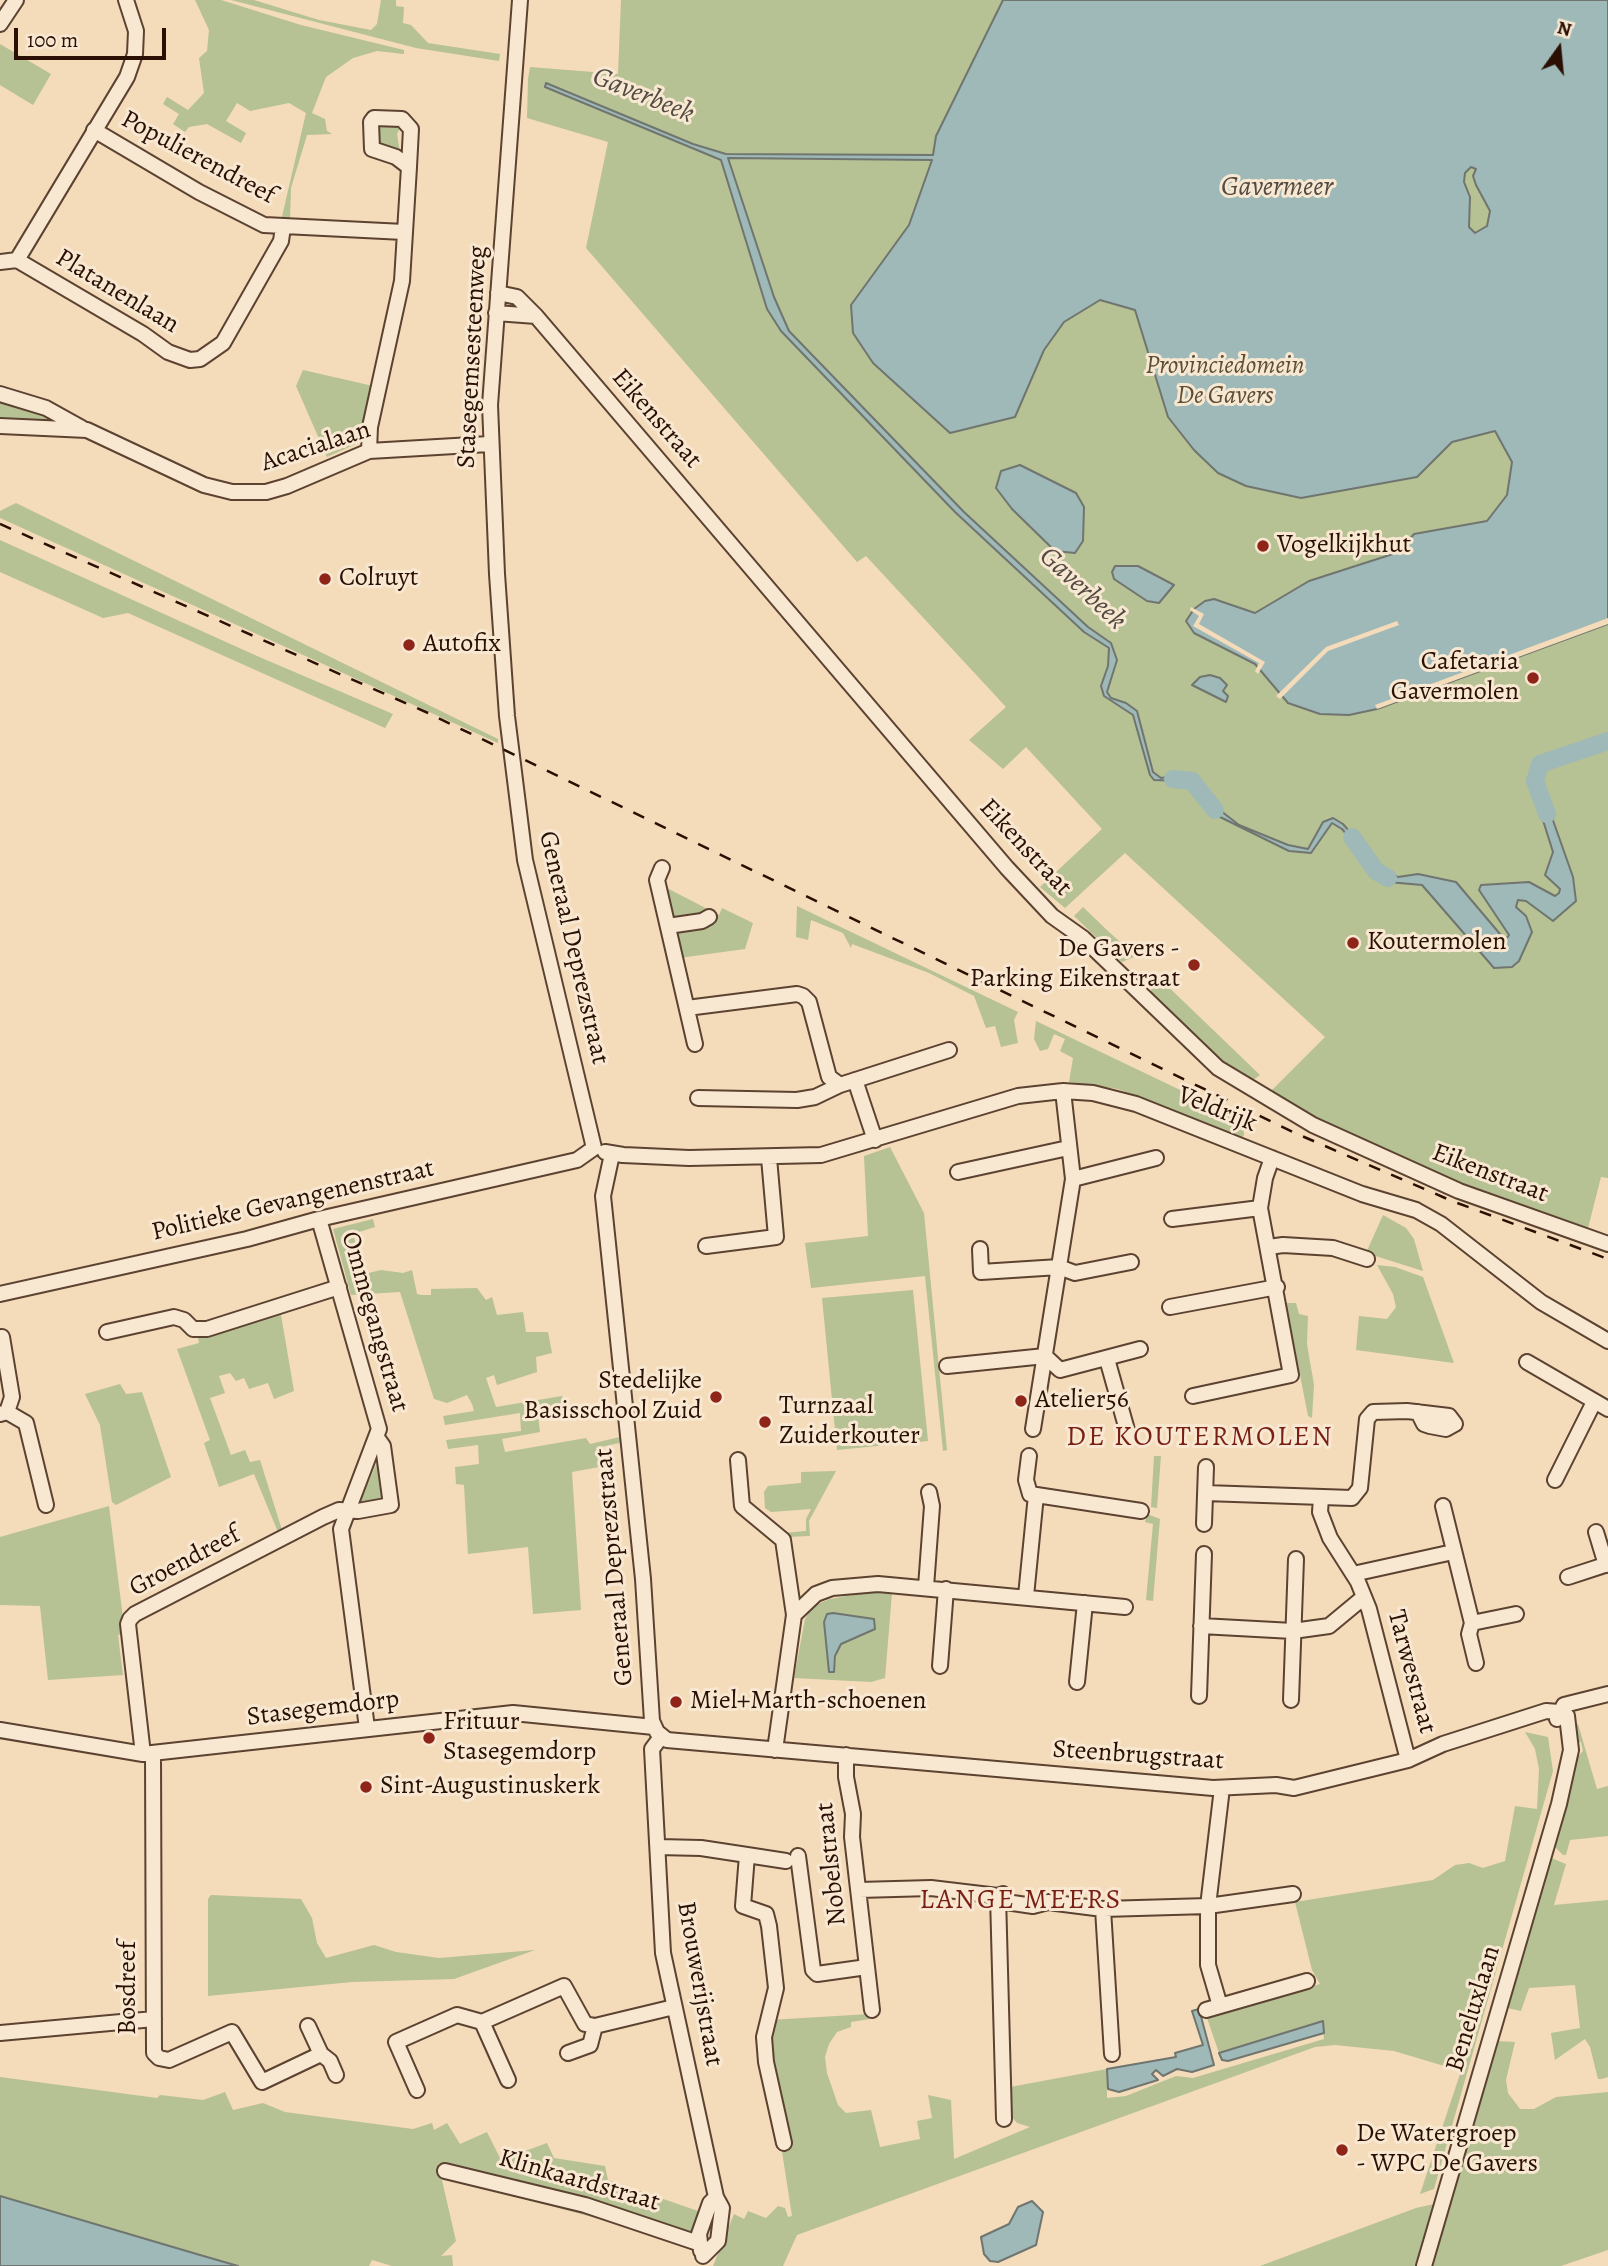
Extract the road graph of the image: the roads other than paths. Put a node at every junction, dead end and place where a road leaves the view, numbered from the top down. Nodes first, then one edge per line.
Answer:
1 (16, 0) edge
2 (126, 0) edge
3 (520, 0) edge
4 (0, 24) edge
5 (94, 130) junction
6 (409, 167) dead end
7 (283, 227) junction
8 (404, 232) junction
9 (17, 260) junction
10 (0, 262) edge
11 (498, 293) junction
12 (496, 313) junction
13 (536, 316) junction
14 (0, 394) edge
15 (0, 426) edge
16 (87, 430) junction
17 (489, 444) junction
18 (369, 451) junction
19 (514, 758) joint
20 (662, 868) dead end
21 (709, 917) dead end
22 (668, 926) junction
23 (687, 1008) junction
24 (695, 1044) dead end
25 (949, 1050) dead end
26 (855, 1080) junction
27 (840, 1085) junction
28 (1063, 1091) junction
29 (698, 1098) dead end
30 (875, 1140) junction
31 (1068, 1147) junction
32 (594, 1148) junction
33 (612, 1154) junction
34 (769, 1158) junction
35 (1156, 1158) dead end
36 (1272, 1158) junction
37 (958, 1172) dead end
38 (1073, 1179) junction
39 (1260, 1208) junction
40 (319, 1219) junction
41 (1172, 1219) dead end
42 (1608, 1244) edge
43 (706, 1246) dead end
44 (1269, 1247) junction
45 (980, 1249) dead end
46 (1367, 1259) dead end
47 (1131, 1262) dead end
48 (1059, 1267) junction
49 (339, 1287) junction
50 (1277, 1287) junction
51 (0, 1294) edge
52 (1170, 1307) dead end
53 (107, 1332) dead end
54 (2, 1337) edge
55 (1608, 1341) edge
56 (1140, 1349) dead end
57 (1045, 1356) junction
58 (1107, 1359) junction
59 (1527, 1362) dead end
60 (947, 1366) dead end
61 (1193, 1396) dead end
62 (1594, 1402) junction
63 (1608, 1409) edge
64 (1418, 1412) dead end
65 (3, 1413) edge
66 (1033, 1429) dead end
67 (1129, 1437) dead end
68 (378, 1439) junction
69 (1029, 1457) dead end
70 (738, 1461) dead end
71 (1206, 1467) dead end
72 (1555, 1480) dead end
73 (929, 1492) dead end
74 (1205, 1493) junction
75 (1036, 1495) junction
76 (1321, 1498) junction
77 (46, 1505) dead end
78 (1443, 1506) dead end
79 (349, 1510) junction
80 (1141, 1511) dead end
81 (1205, 1524) dead end
82 (1596, 1532) dead end
83 (1453, 1552) junction
84 (1204, 1554) dead end
85 (1296, 1559) dead end
86 (1607, 1564) edge
87 (1353, 1574) junction
88 (1568, 1577) dead end
89 (926, 1587) junction
90 (946, 1589) junction
91 (1026, 1596) junction
92 (1364, 1597) junction
93 (1085, 1603) junction
94 (1125, 1607) dead end
95 (1517, 1614) dead end
96 (794, 1615) junction
97 (1472, 1623) junction
98 (1201, 1626) junction
99 (1293, 1631) junction
100 (1476, 1663) dead end
101 (940, 1666) dead end
102 (1077, 1682) dead end
103 (1608, 1694) edge
104 (1199, 1696) dead end
105 (1291, 1700) dead end
106 (1563, 1714) junction
107 (367, 1728) junction
108 (0, 1730) edge
109 (657, 1732) junction
110 (775, 1750) junction
111 (148, 1754) junction
112 (846, 1755) junction
113 (1408, 1760) junction
114 (1222, 1788) junction
115 (658, 1853) junction
116 (747, 1855) junction
117 (859, 1891) junction
118 (1293, 1894) dead end
119 (998, 1896) junction
120 (1208, 1906) junction
121 (1103, 1909) junction
122 (867, 1967) junction
123 (1307, 1981) dead end
124 (674, 2007) junction
125 (872, 2010) dead end
126 (154, 2019) junction
127 (482, 2022) junction
128 (308, 2026) dead end
129 (595, 2026) junction
130 (0, 2033) edge
131 (568, 2053) dead end
132 (321, 2054) junction
133 (1112, 2054) dead end
134 (336, 2076) dead end
135 (509, 2080) dead end
136 (417, 2090) dead end
137 (1004, 2119) dead end
138 (783, 2143) dead end
139 (445, 2171) dead end
140 (716, 2197) junction
141 (706, 2211) junction
142 (722, 2218) junction
143 (702, 2255) edge
144 (1424, 2266) edge

1 - 4 street
2 - 5 street, Platanenlaan
3 - 11 street, Stasegemsesteenweg
5 - 7 street, Populierendreef
5 - 9 street, Platanenlaan
6 - 8 street
7 - 8 street, Populierendreef
7 - 9 street, Platanenlaan
8 - 18 street
9 - 10 street, Platanenlaan
11 - 12 street, Stasegemsesteenweg
11 - 13 street, Eikenstraat
12 - 13 street
12 - 17 street, Stasegemsesteenweg
13 - 42 street, Eikenstraat
14 - 16 street, Acacialaan
15 - 16 street, Acacialaan
16 - 18 street, Acacialaan
17 - 18 street, Acacialaan
17 - 19 street, Stasegemsesteenweg
19 - 32 street, Generaal Deprezstraat
20 - 22 street
21 - 22 street
22 - 23 street
23 - 24 street
23 - 27 street
25 - 26 street
26 - 27 street
26 - 30 street
27 - 29 street
28 - 30 street, Veldrijk
28 - 31 street
28 - 36 street, Veldrijk
30 - 34 street, Veldrijk
31 - 37 street
31 - 38 street
32 - 33 street, Veldrijk
32 - 40 street, Politieke Gevangenenstraat
33 - 34 street, Veldrijk
33 - 109 street, Generaal Deprezstraat
34 - 43 street
35 - 38 street
36 - 39 street
36 - 55 street, Veldrijk
38 - 48 street
39 - 41 street
39 - 44 street
40 - 49 street, Ommegangstraat
40 - 51 street, Politieke Gevangenenstraat
44 - 46 street
44 - 50 street
45 - 48 street
47 - 48 street
48 - 57 street
49 - 53 street
49 - 68 street, Ommegangstraat
50 - 52 street
50 - 61 street
54 - 65 street
56 - 58 street
57 - 58 street
57 - 60 street
57 - 66 street
58 - 67 street
59 - 62 street
62 - 63 street
62 - 72 street
64 - 76 street
65 - 77 street
68 - 79 street, Ommegangstraat
68 - 79 street, Ommegangstraat
69 - 75 street
70 - 96 street
71 - 74 street
73 - 89 street
74 - 76 street
74 - 81 street
75 - 80 street
75 - 91 street
76 - 87 street, Tarwestraat
78 - 83 street
79 - 107 street, Ommegangstraat
79 - 111 street, Groendreef
82 - 86 street
83 - 87 street
83 - 97 street
84 - 98 street
85 - 99 street
86 - 88 street
87 - 92 street, Tarwestraat
89 - 90 street
89 - 96 street
90 - 91 street
90 - 101 street
91 - 93 street
92 - 99 street, Tarwestraat
92 - 113 street, Tarwestraat
93 - 94 street
93 - 102 street
95 - 97 street
96 - 110 street
97 - 100 street
98 - 99 street, Tarwestraat
98 - 104 street
99 - 105 street
103 - 106 street, Steenbrugstraat
106 - 113 street, Steenbrugstraat
106 - 144 street, Beneluxlaan
107 - 109 street, Stasegemdorp
107 - 111 street, Stasegemdorp
108 - 111 street, Stasegemdorp
109 - 110 street, Steenbrugstraat
109 - 115 street, Brouwerijstraat
110 - 112 street, Steenbrugstraat
111 - 126 street, Bosdreef
112 - 114 street, Steenbrugstraat
112 - 117 street, Nobelstraat
113 - 114 street, Steenbrugstraat
114 - 120 street
115 - 116 street
115 - 124 street, Brouwerijstraat
116 - 122 street, Nobelstraat
116 - 138 street
117 - 119 street
117 - 122 street, Nobelstraat
118 - 120 street
119 - 121 street
119 - 137 street
120 - 121 street
120 - 123 street
121 - 133 street
122 - 125 street, Nobelstraat
124 - 129 street
124 - 140 street, Brouwerijstraat
126 - 130 street
126 - 132 street, Bosdreef
127 - 129 street
127 - 135 street
127 - 136 street
128 - 132 street
129 - 131 street
132 - 134 street
139 - 143 street, Klinkaardstraat
140 - 141 street
140 - 142 street, Brouwerijstraat
141 - 142 street
141 - 143 street
142 - 143 street

